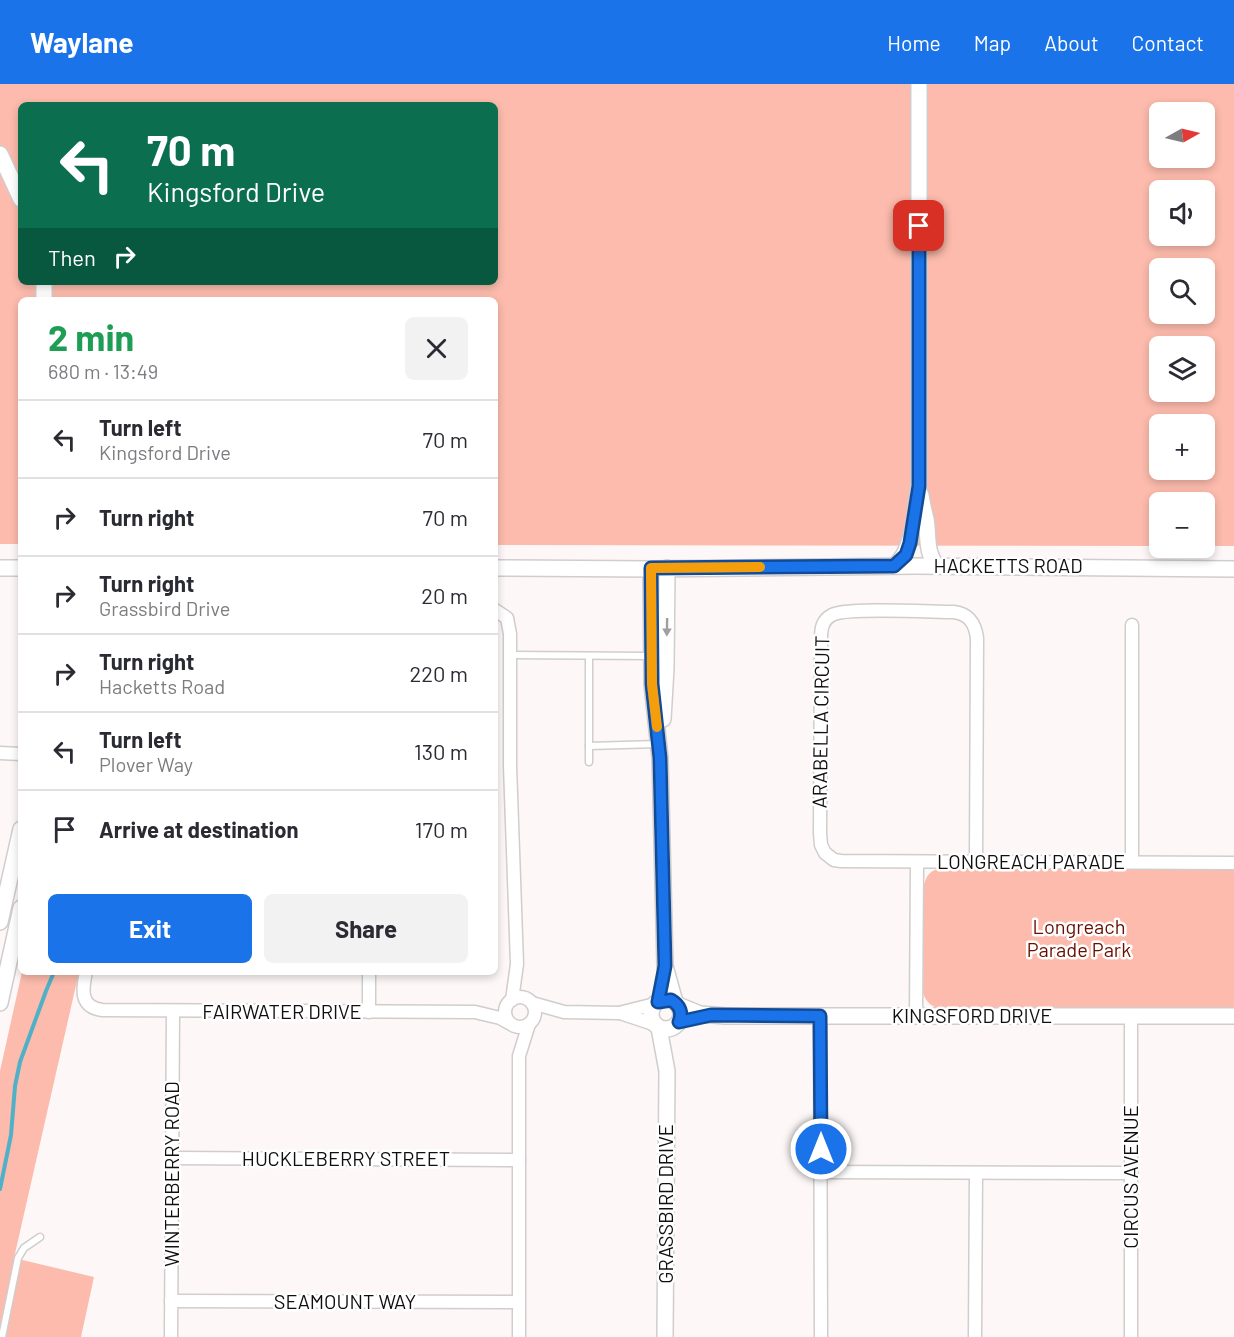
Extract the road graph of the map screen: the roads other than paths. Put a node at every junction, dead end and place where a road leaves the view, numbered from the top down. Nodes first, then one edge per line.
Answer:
1 (919, 84) edge
2 (0, 154) edge
3 (18, 193) edge
4 (919, 486) junction
5 (894, 566) junction
6 (937, 566) junction
7 (0, 568) edge
8 (18, 568) edge
9 (498, 568) edge
10 (651, 568) junction
11 (667, 568) junction
12 (1234, 569) edge
13 (498, 612) edge
14 (1132, 625) dead end
15 (510, 655) junction
16 (589, 656) junction
17 (651, 656) junction
18 (589, 746) junction
19 (659, 751) junction
20 (0, 753) edge
21 (18, 754) edge
22 (589, 762) dead end
23 (18, 842) edge
24 (829, 857) joint
25 (917, 862) junction
26 (976, 862) junction
27 (1132, 862) junction
28 (1234, 863) edge
29 (0, 922) edge
30 (18, 922) edge
31 (517, 964) junction
32 (665, 966) junction
33 (86, 975) edge
34 (369, 975) edge
35 (510, 1001) junction
36 (530, 1002) junction
37 (0, 1003) edge
38 (657, 1003) junction
39 (677, 1004) junction
40 (173, 1011) junction
41 (369, 1012) junction
42 (475, 1012) junction
43 (564, 1012) junction
44 (619, 1013) junction
45 (711, 1015) junction
46 (820, 1016) junction
47 (916, 1016) junction
48 (1131, 1016) junction
49 (1233, 1017) edge
50 (531, 1022) junction
51 (510, 1024) junction
52 (678, 1024) junction
53 (658, 1026) junction
54 (519, 1056) junction
55 (667, 1071) junction
56 (172, 1158) junction
57 (519, 1160) junction
58 (821, 1172) junction
59 (976, 1173) junction
60 (1131, 1173) junction
61 (40, 1237) dead end
62 (171, 1301) junction
63 (519, 1302) junction
64 (2, 1337) edge
65 (171, 1337) edge
66 (519, 1337) edge
67 (666, 1337) edge
68 (820, 1337) edge
69 (975, 1337) edge
70 (1131, 1337) edge

1 - 4 street
2 - 3 street
4 - 5 street
4 - 6 street
5 - 6 street, HACKETTS ROAD
5 - 11 street, HACKETTS ROAD
6 - 12 street, HACKETTS ROAD
7 - 8 street
9 - 10 street, HACKETTS ROAD
10 - 11 street, HACKETTS ROAD
10 - 17 street
11 -> 19 street
13 - 15 street
14 - 27 street
15 - 16 lane
15 - 31 street
16 - 17 lane
16 - 18 lane
17 - 19 street
18 - 19 lane
18 - 22 lane
19 - 32 street
20 - 21 street
23 - 29 street
24 - 25 street, LONGREACH PARADE
24 - 26 street, ARABELLA CIRCUIT
25 - 26 street, LONGREACH PARADE
25 - 47 street
26 - 27 street, LONGREACH PARADE
27 - 28 street, LONGREACH PARADE
30 - 37 street
31 - 35 street
31 - 36 street
32 - 38 street
32 - 39 street
33 - 40 street, FAIRWATER DRIVE
34 - 41 street
35 - 36 street
35 - 42 street, FAIRWATER DRIVE
35 - 51 street
36 - 43 street
36 - 50 street
38 - 39 street
38 - 44 street
38 - 53 street
39 - 45 street, KINGSFORD DRIVE
39 - 52 street
40 - 41 street, FAIRWATER DRIVE
40 - 56 street, WINTERBERRY ROAD
41 - 42 street, FAIRWATER DRIVE
42 - 51 street, FAIRWATER DRIVE
43 - 44 street
43 - 50 street
44 - 53 street
45 - 46 street, KINGSFORD DRIVE
45 - 52 street, KINGSFORD DRIVE
46 - 47 street, KINGSFORD DRIVE
46 - 58 street
47 - 48 street, KINGSFORD DRIVE
48 - 49 street, KINGSFORD DRIVE
48 - 60 street, CIRCUS AVENUE
50 - 51 street
50 - 54 street
51 - 54 street
52 - 53 street
52 - 55 street, GRASSBIRD DRIVE
53 - 55 street, GRASSBIRD DRIVE
54 - 57 street
55 - 67 street, GRASSBIRD DRIVE
56 - 57 street, HUCKLEBERRY STREET
56 - 62 street, WINTERBERRY ROAD
57 - 63 street
58 - 59 street
58 - 68 street
59 - 60 street
59 - 69 street
60 - 70 street, CIRCUS AVENUE
61 - 64 lane
62 - 63 street, SEAMOUNT WAY
62 - 65 street, WINTERBERRY ROAD
63 - 66 street

